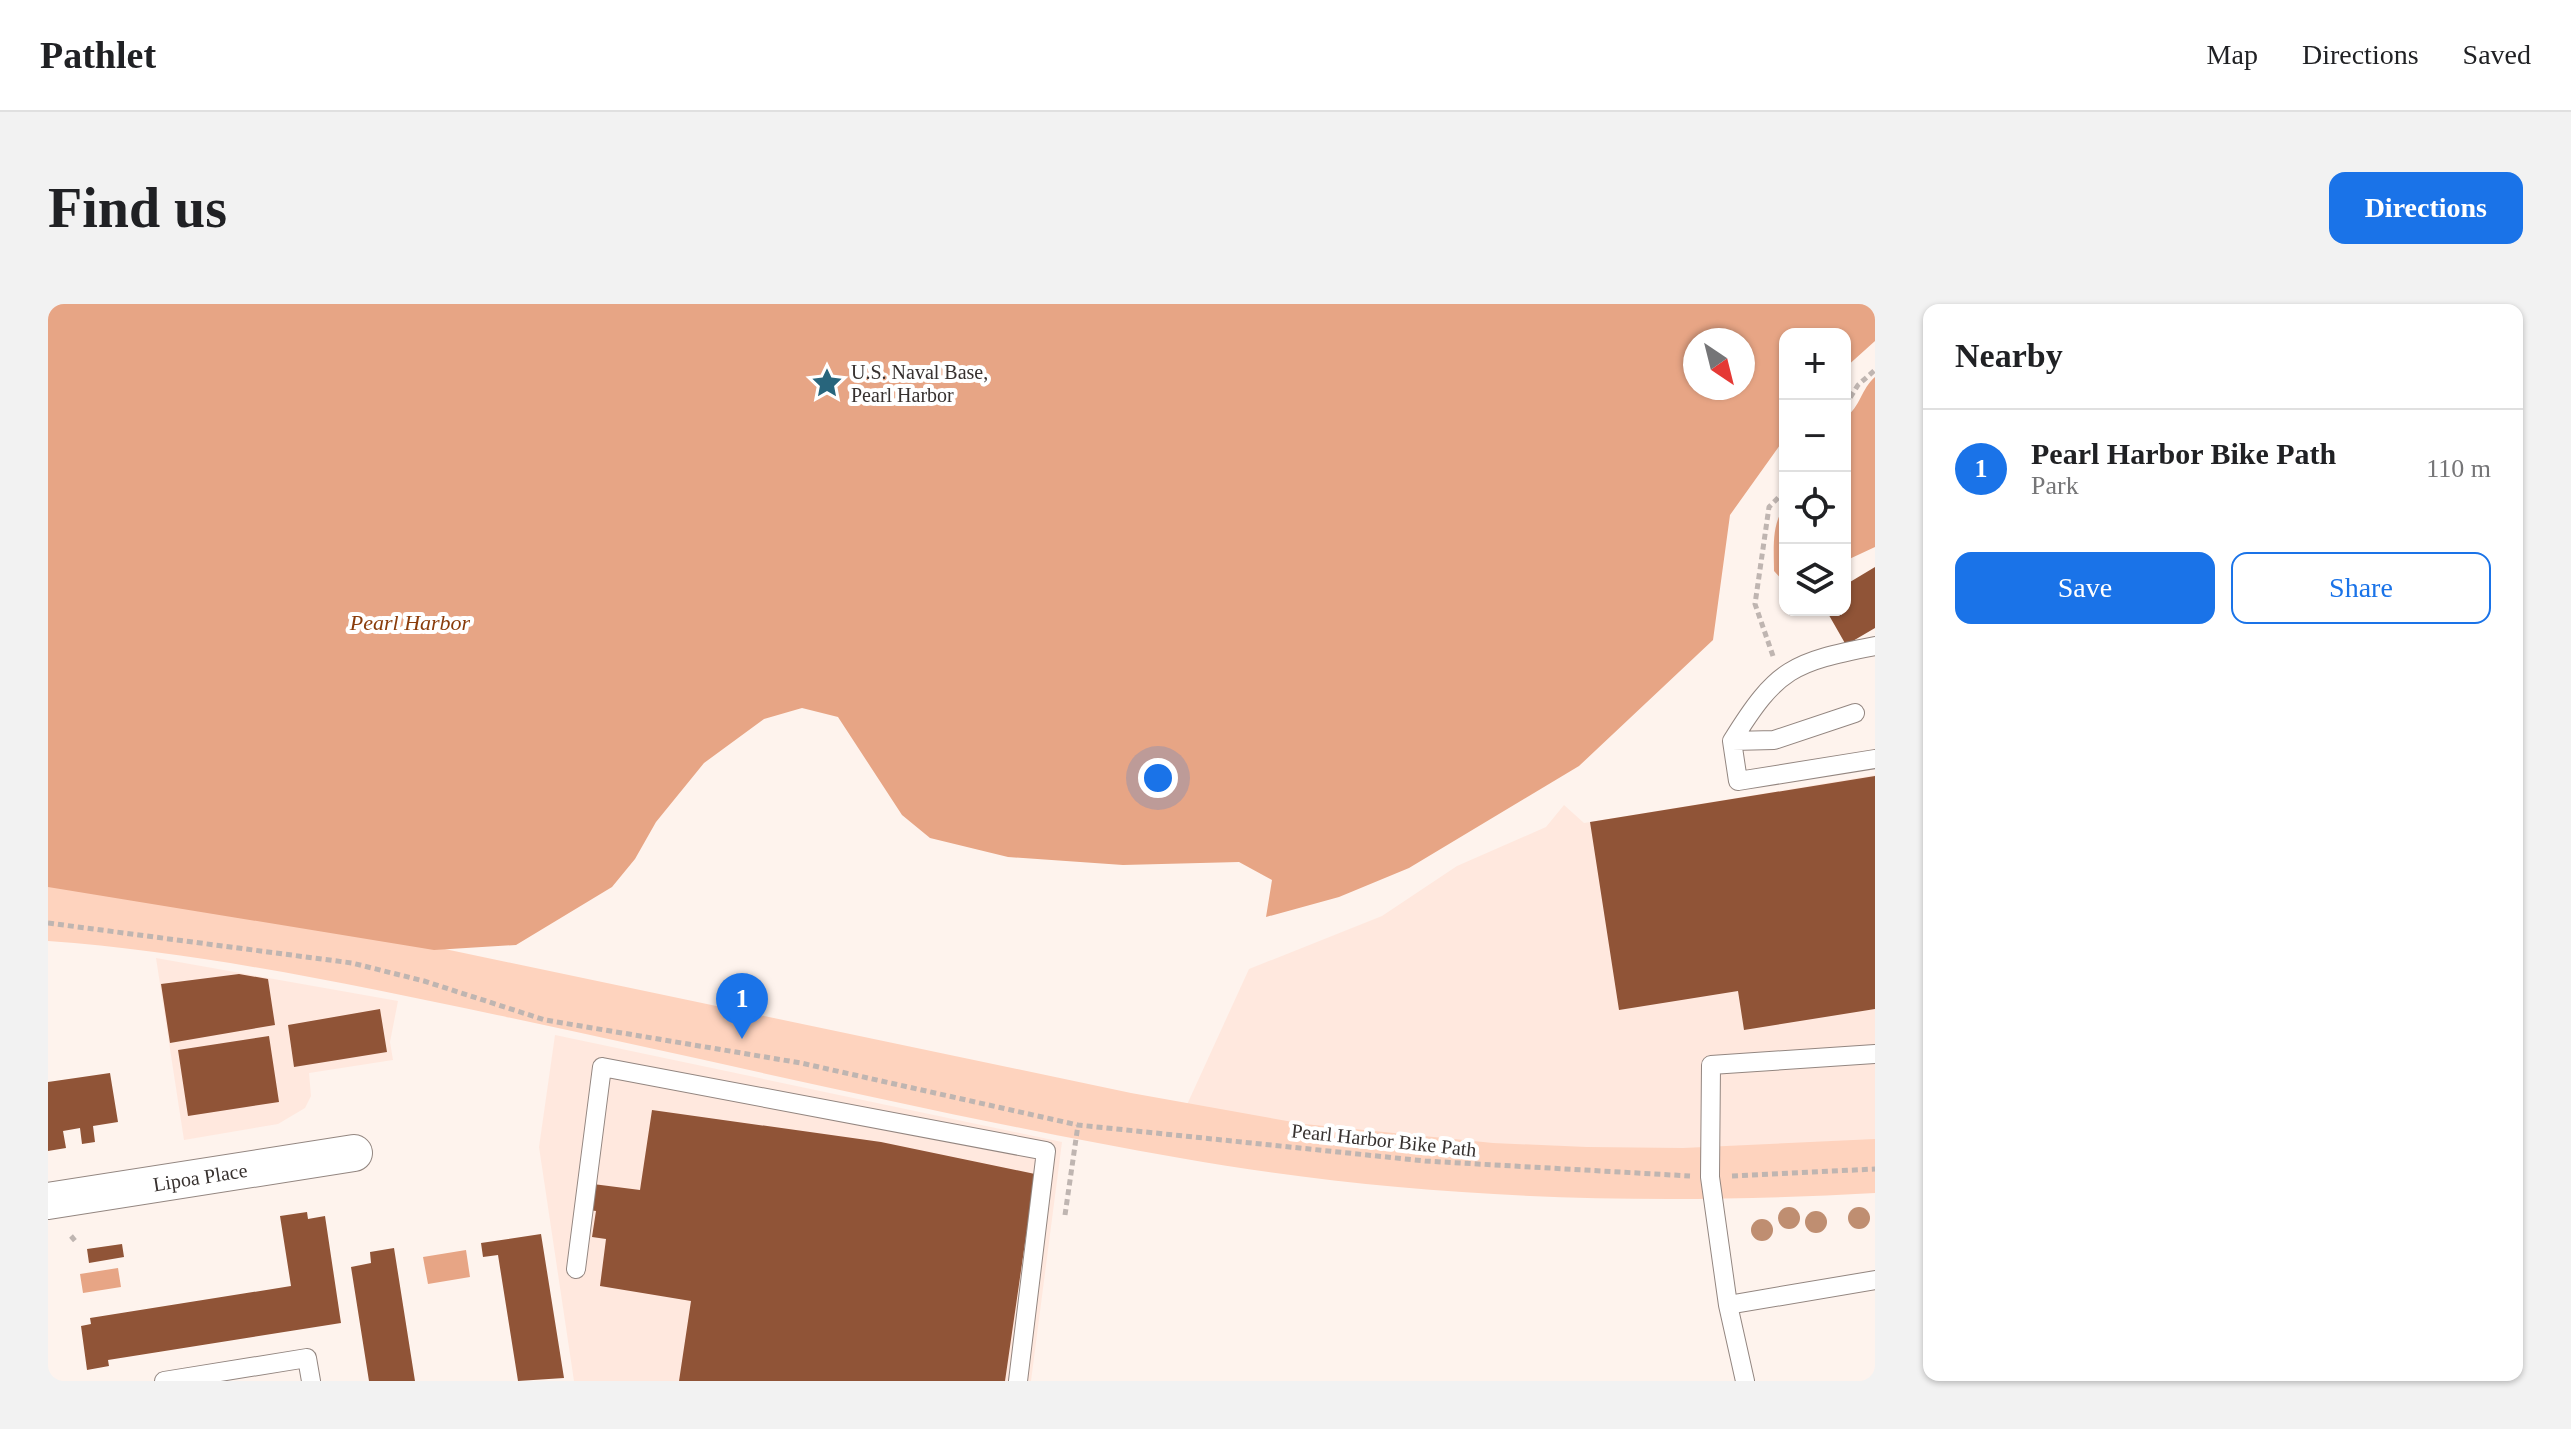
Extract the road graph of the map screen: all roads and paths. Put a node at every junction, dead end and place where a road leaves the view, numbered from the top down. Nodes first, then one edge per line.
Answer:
1 (1875, 370) edge
2 (1849, 400) edge
3 (1779, 498) edge
4 (1875, 646) edge
5 (1780, 677) junction
6 (1855, 713) dead end
7 (1732, 741) junction
8 (1875, 759) edge
9 (48, 923) edge
10 (1875, 1054) edge
11 (354, 1153) dead end
12 (1875, 1169) edge
13 (1710, 1177) junction
14 (48, 1201) edge
15 (71, 1236) dead end
16 (77, 1243) dead end
17 (576, 1269) dead end
18 (1875, 1280) edge
19 (1728, 1305) junction
20 (164, 1381) edge
21 (311, 1381) edge
22 (1018, 1381) edge
23 (1745, 1381) edge

1 - 2 path
3 - 5 path
4 - 5 lane
5 - 7 lane
6 - 7 lane
7 - 8 lane
9 - 13 path, Pearl Harbor Bike Path
10 - 13 lane
11 - 14 street, Lipoa Place
12 - 13 path, Pearl Harbor Bike Path
13 - 19 lane
15 - 16 path
17 - 22 lane
18 - 19 lane
19 - 23 lane
20 - 21 lane

